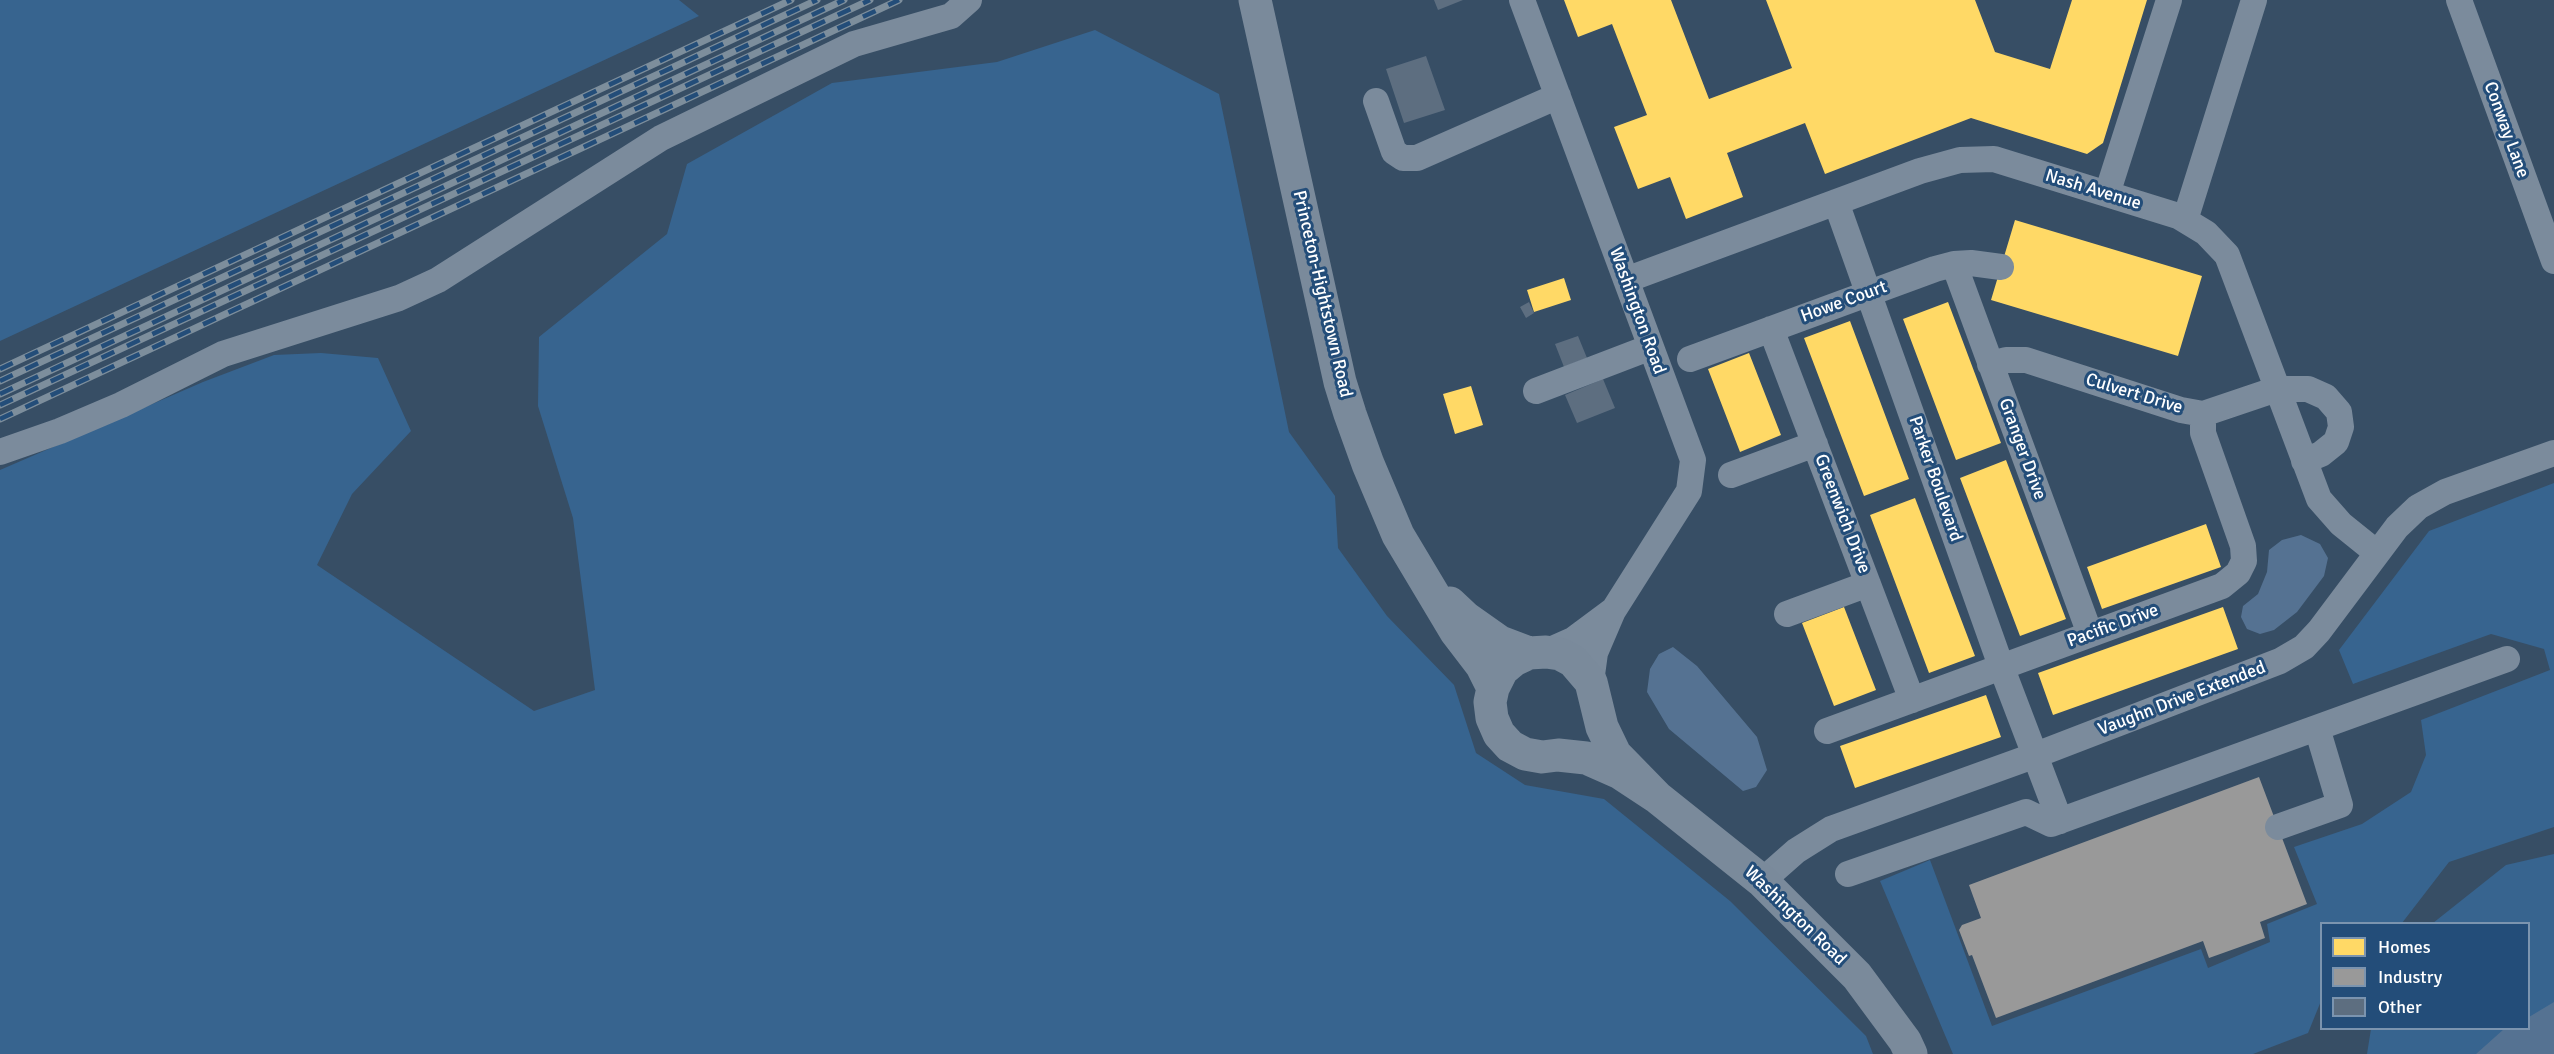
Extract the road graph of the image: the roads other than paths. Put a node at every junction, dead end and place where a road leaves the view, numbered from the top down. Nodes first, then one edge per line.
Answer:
1 (969, 0) edge
2 (1256, 0) edge
3 (1522, 0) edge
4 (2169, 0) edge
5 (2254, 0) edge
6 (2459, 0) edge
7 (1558, 96) junction
8 (1376, 101) dead end
9 (2107, 194) junction
10 (1836, 202) junction
11 (2185, 220) junction
12 (2554, 261) edge
13 (1954, 264) junction
14 (2001, 267) dead end
15 (1626, 280) junction
16 (1869, 293) junction
17 (1771, 329) junction
18 (1651, 347) junction
19 (1690, 359) dead end
20 (1990, 364) junction
21 (2277, 389) junction
22 (1536, 391) dead end
23 (2204, 414) junction
24 (1815, 444) junction
25 (0, 452) edge
26 (2554, 453) edge
27 (2304, 461) junction
28 (1731, 475) dead end
29 (2377, 553) junction
30 (1422, 577) junction
31 (1868, 584) junction
32 (1613, 611) junction
33 (1787, 614) dead end
34 (2090, 634) junction
35 (1538, 652) junction
36 (2507, 659) dead end
37 (2001, 666) junction
38 (1492, 688) junction
39 (1593, 691) junction
40 (1912, 700) junction
41 (2317, 728) junction
42 (1827, 731) dead end
43 (1558, 754) junction
44 (2036, 755) junction
45 (1658, 798) junction
46 (2060, 821) junction
47 (2278, 827) dead end
48 (1848, 874) dead end
49 (1762, 881) junction
50 (1911, 1054) edge

1 - 25 street
2 - 30 main road, Princeton-Hightstown Road
3 - 7 street, Washington Road
4 - 9 street
5 - 11 street
6 - 12 street, Conway Lane
7 - 8 street
7 - 15 street, Washington Road
9 - 10 street, Nash Avenue
9 - 11 street, Nash Avenue
10 - 15 street, Nash Avenue
10 - 16 street, Parker Boulevard
11 - 21 street, Nash Avenue
13 - 14 street, Howe Court
13 - 16 street, Howe Court
13 - 20 street, Granger Drive
15 - 18 street, Washington Road
16 - 17 street, Howe Court
16 - 37 street, Parker Boulevard
17 - 19 street, Howe Court
17 - 24 street, Greenwich Drive
18 - 22 street
18 - 32 street, Washington Road
20 - 23 street, Culvert Drive
20 - 34 street, Granger Drive
21 - 23 street, Culvert Drive
21 - 27 street, Nash Avenue
21 - 27 street, Culvert Drive
23 - 34 street, Pacific Drive
24 - 28 street
24 - 31 street, Greenwich Drive
26 - 29 street, Vaughn Drive Extended
27 - 29 street, Nash Avenue
29 - 44 street, Vaughn Drive Extended
30 - 35 main road, Princeton-Hightstown Road
30 - 38 main road, Princeton-Hightstown Road
31 - 33 street
31 - 40 street, Greenwich Drive
32 - 35 street, Washington Road
32 - 39 street, Washington Road
34 - 37 street, Pacific Drive
35 - 38 main road
35 - 39 main road, Washington Road
36 - 41 street
37 - 40 street, Pacific Drive
37 - 44 street, Parker Boulevard
38 - 43 main road, Washington Road
39 - 43 main road
39 - 45 main road, Washington Road
40 - 42 street, Pacific Drive
41 - 46 street
41 - 47 street
43 - 45 main road, Washington Road
44 - 46 street, Parker Boulevard
44 - 49 street, Vaughn Drive Extended
45 - 49 main road, Washington Road
46 - 48 street
49 - 50 main road, Washington Road

